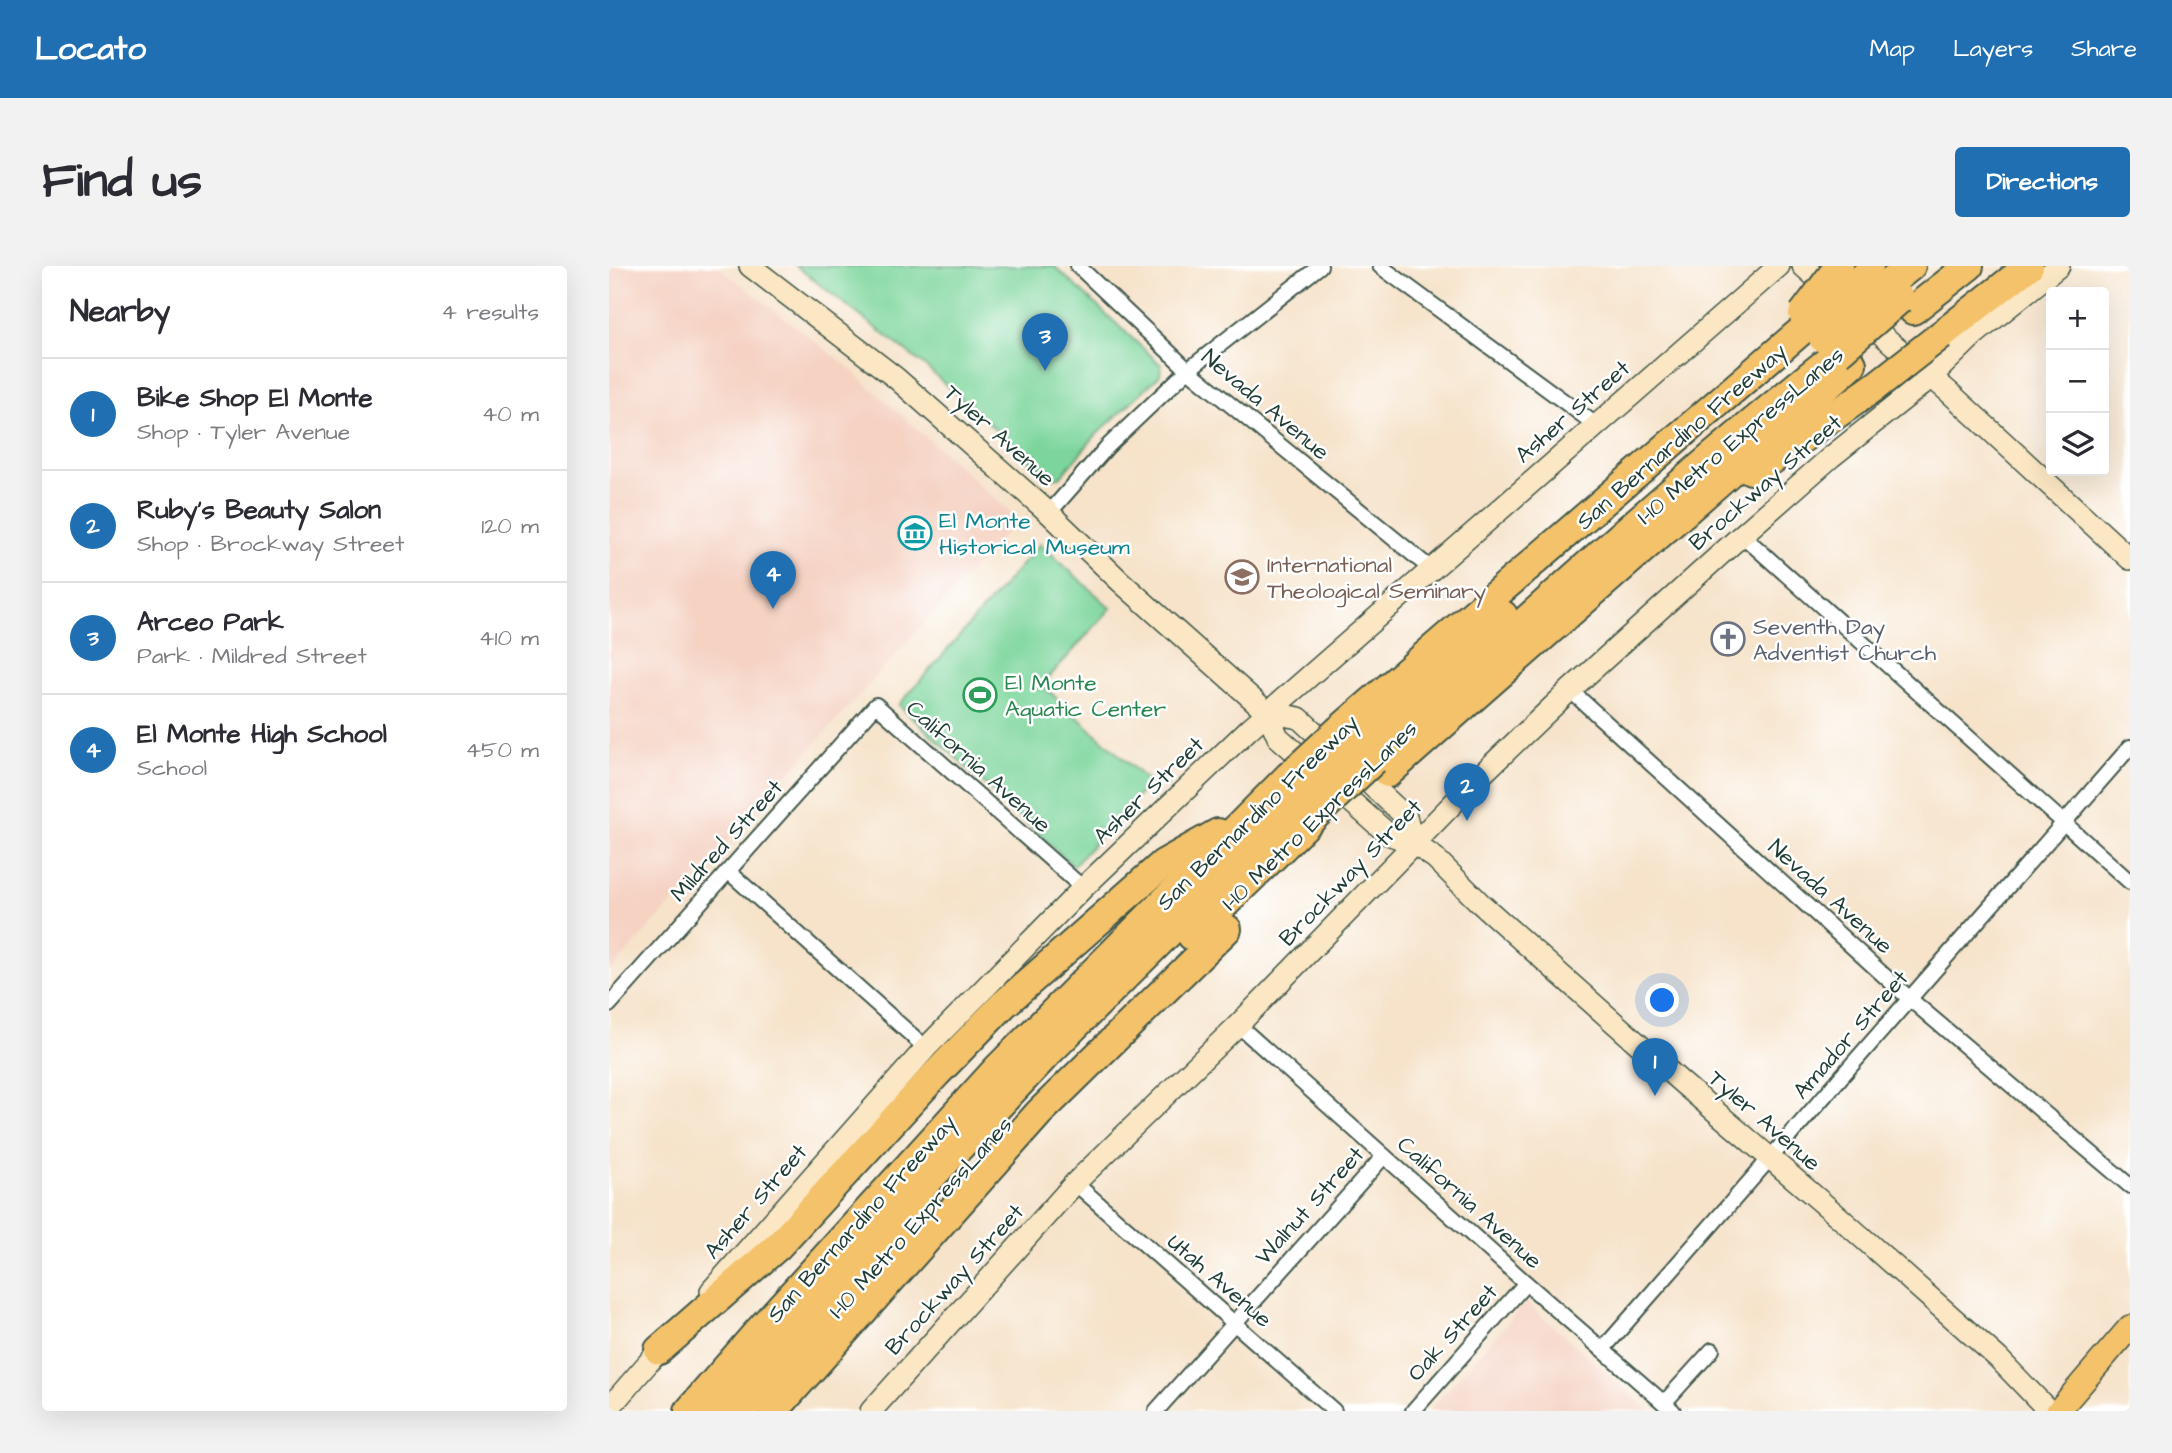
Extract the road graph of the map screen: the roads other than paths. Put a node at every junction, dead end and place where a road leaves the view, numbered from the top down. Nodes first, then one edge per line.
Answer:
1 (750, 266) edge
2 (1079, 266) edge
3 (1319, 266) edge
4 (1380, 266) edge
5 (1779, 266) edge
6 (1803, 266) edge
7 (1839, 266) edge
8 (1911, 266) edge
9 (1940, 266) edge
10 (1969, 266) edge
11 (2029, 266) edge
12 (2059, 266) edge
13 (1889, 287) edge
14 (1820, 339) junction
15 (1188, 370) junction
16 (1930, 377) junction
17 (1596, 425) junction
18 (1716, 486) junction
19 (1049, 513) junction
20 (1742, 534) junction
21 (2130, 559) edge
22 (1431, 569) junction
23 (1570, 690) junction
24 (876, 705) joint
25 (1267, 712) junction
26 (2130, 747) edge
27 (1365, 752) junction
28 (1315, 799) junction
29 (1248, 816) junction
30 (2063, 823) junction
31 (1413, 843) junction
32 (729, 872) junction
33 (2130, 882) edge
34 (1083, 888) junction
35 (1911, 1000) junction
36 (609, 1005) edge
37 (1238, 1026) junction
38 (926, 1048) junction
39 (1384, 1156) junction
40 (1771, 1159) junction
41 (1075, 1183) junction
42 (2130, 1186) edge
43 (1526, 1283) junction
44 (1234, 1322) junction
45 (2130, 1327) edge
46 (1602, 1349) junction
47 (659, 1350) junction
48 (1712, 1350) dead end
49 (1668, 1407) edge
50 (609, 1408) edge
51 (688, 1411) edge
52 (715, 1411) edge
53 (743, 1411) edge
54 (774, 1411) edge
55 (871, 1411) edge
56 (1156, 1411) edge
57 (1334, 1411) edge
58 (1413, 1411) edge
59 (2049, 1411) edge
60 (2058, 1411) edge

1 - 19 street, Tyler Avenue
2 - 15 street, Nevada Avenue
3 - 15 street
4 - 17 street
5 - 17 street, Asher Street
6 - 16 street
7 - 14 highway, bridge
8 - 13 highway
9 - 13 highway
10 - 13 highway, San Bernardino Freeway
11 - 18 highway, bridge
12 - 16 street, Brockway Street
13 - 14 highway, San Bernardino Freeway, bridge
13 - 14 highway, San Bernardino Freeway
14 - 18 highway, San Bernardino Freeway
14 - 27 highway, San Bernardino Freeway
14 - 27 highway, I-10 Metro ExpressLanes
15 - 19 street
15 - 22 street, Nevada Avenue
16 - 20 street, Brockway Street
16 - 21 street
17 - 22 street, Asher Street
18 - 27 highway, San Bernardino Freeway
19 - 25 street, Tyler Avenue
20 - 23 street, Brockway Street
20 - 30 street
22 - 25 street, Asher Street
23 - 31 street, Brockway Street
23 - 35 street, Nevada Avenue
24 - 32 street, Mildred Street
24 - 34 street, California Avenue
25 - 31 street, Tyler Avenue
25 - 34 street, Asher Street
26 - 30 street, Amador Street
27 - 28 highway, San Bernardino Freeway, bridge
27 - 28 highway, San Bernardino Freeway
28 - 29 highway, San Bernardino Freeway
28 - 52 highway, I-10 Metro ExpressLanes
28 - 53 highway, I-10 Metro ExpressLanes
28 - 54 highway, San Bernardino Freeway
29 - 47 highway
29 - 51 highway, San Bernardino Freeway
30 - 33 street
30 - 35 street, Amador Street
31 - 37 street, Brockway Street
31 - 40 street, Tyler Avenue
32 - 36 street, Mildred Street
32 - 38 street
34 - 38 street, Asher Street
35 - 40 street, Amador Street
35 - 42 street, Nevada Avenue
37 - 39 street, California Avenue
37 - 41 street, Brockway Street
38 - 47 street, Asher Street
39 - 43 street, California Avenue
39 - 44 street, Walnut Street
40 - 46 street, Amador Street
40 - 59 street, Tyler Avenue
41 - 44 street, Utah Avenue
41 - 55 street, Brockway Street
43 - 46 street, California Avenue
43 - 58 street, Oak Street
44 - 56 street, Walnut Street
44 - 57 street, Utah Avenue
45 - 60 main road
46 - 49 street, California Avenue
47 - 50 street, Asher Street
48 - 49 street

